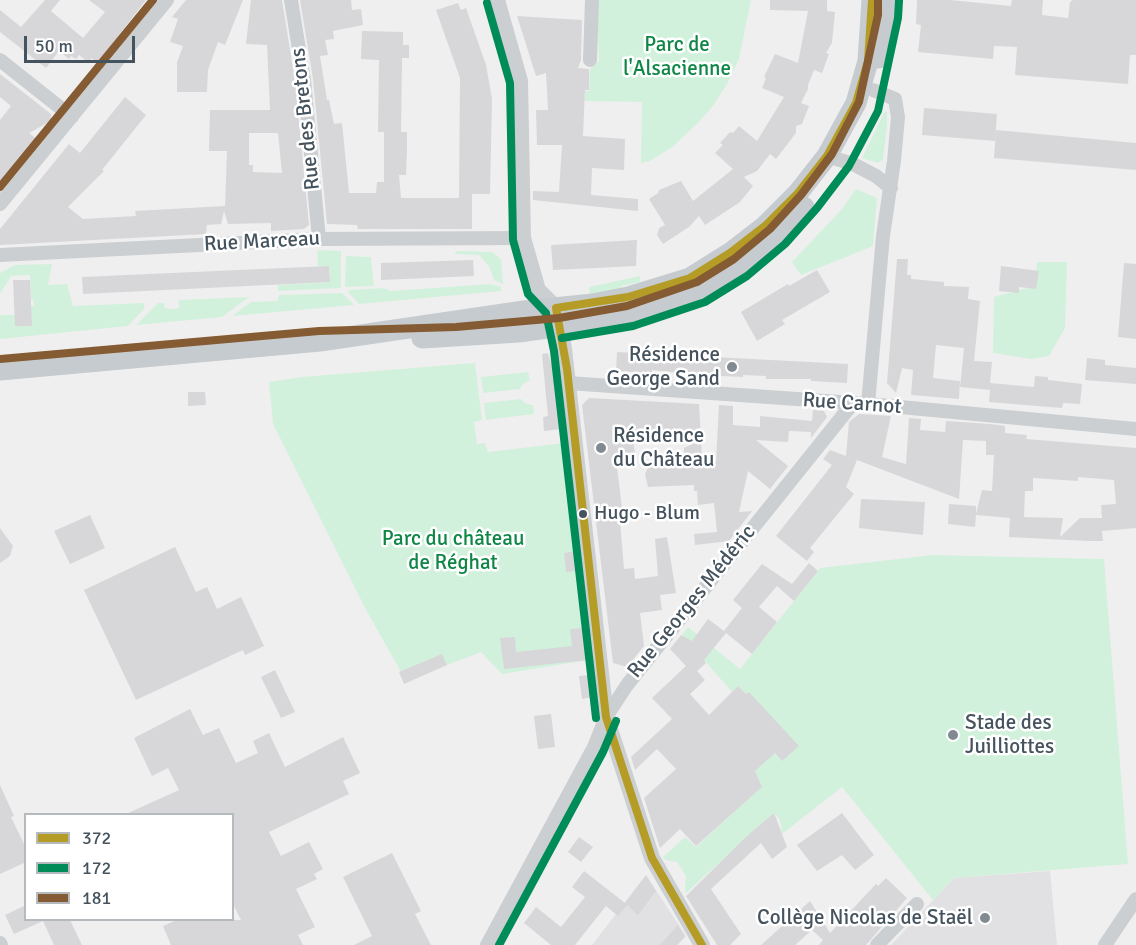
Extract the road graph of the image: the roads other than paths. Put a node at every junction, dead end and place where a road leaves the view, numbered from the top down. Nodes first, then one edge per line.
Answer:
1 (167, 0) edge
2 (291, 0) edge
3 (497, 0) edge
4 (592, 0) edge
5 (872, 0) edge
6 (889, 0) edge
7 (0, 60) edge
8 (590, 60) dead end
9 (882, 93) junction
10 (72, 117) junction
11 (834, 158) junction
12 (891, 188) junction
13 (0, 204) edge
14 (523, 238) junction
15 (319, 239) junction
16 (0, 255) edge
17 (558, 318) junction
18 (0, 370) edge
19 (568, 383) junction
20 (862, 404) junction
21 (1136, 429) edge
22 (606, 717) junction
23 (1136, 899) edge
24 (917, 904) dead end
25 (487, 945) edge
26 (702, 945) edge
27 (877, 945) edge
28 (1104, 945) edge

1 - 10 street
2 - 15 street, Rue des Bretons
3 - 14 street
4 - 8 street
5 - 11 main road
6 - 9 main road
7 - 10 street
9 - 11 main road
9 - 12 street
10 - 13 street
11 - 12 street
11 - 17 main road
12 - 20 street
14 - 15 street, Rue Marceau
14 - 17 street
15 - 16 street, Rue Marceau
17 - 18 main road
17 - 19 street
19 - 20 street, Rue Carnot
19 - 22 street
20 - 21 street, Rue Carnot
20 - 22 street, Rue Georges Médéric
22 - 25 street, Rue Georges Médéric
22 - 26 street
23 - 28 street
24 - 27 street

